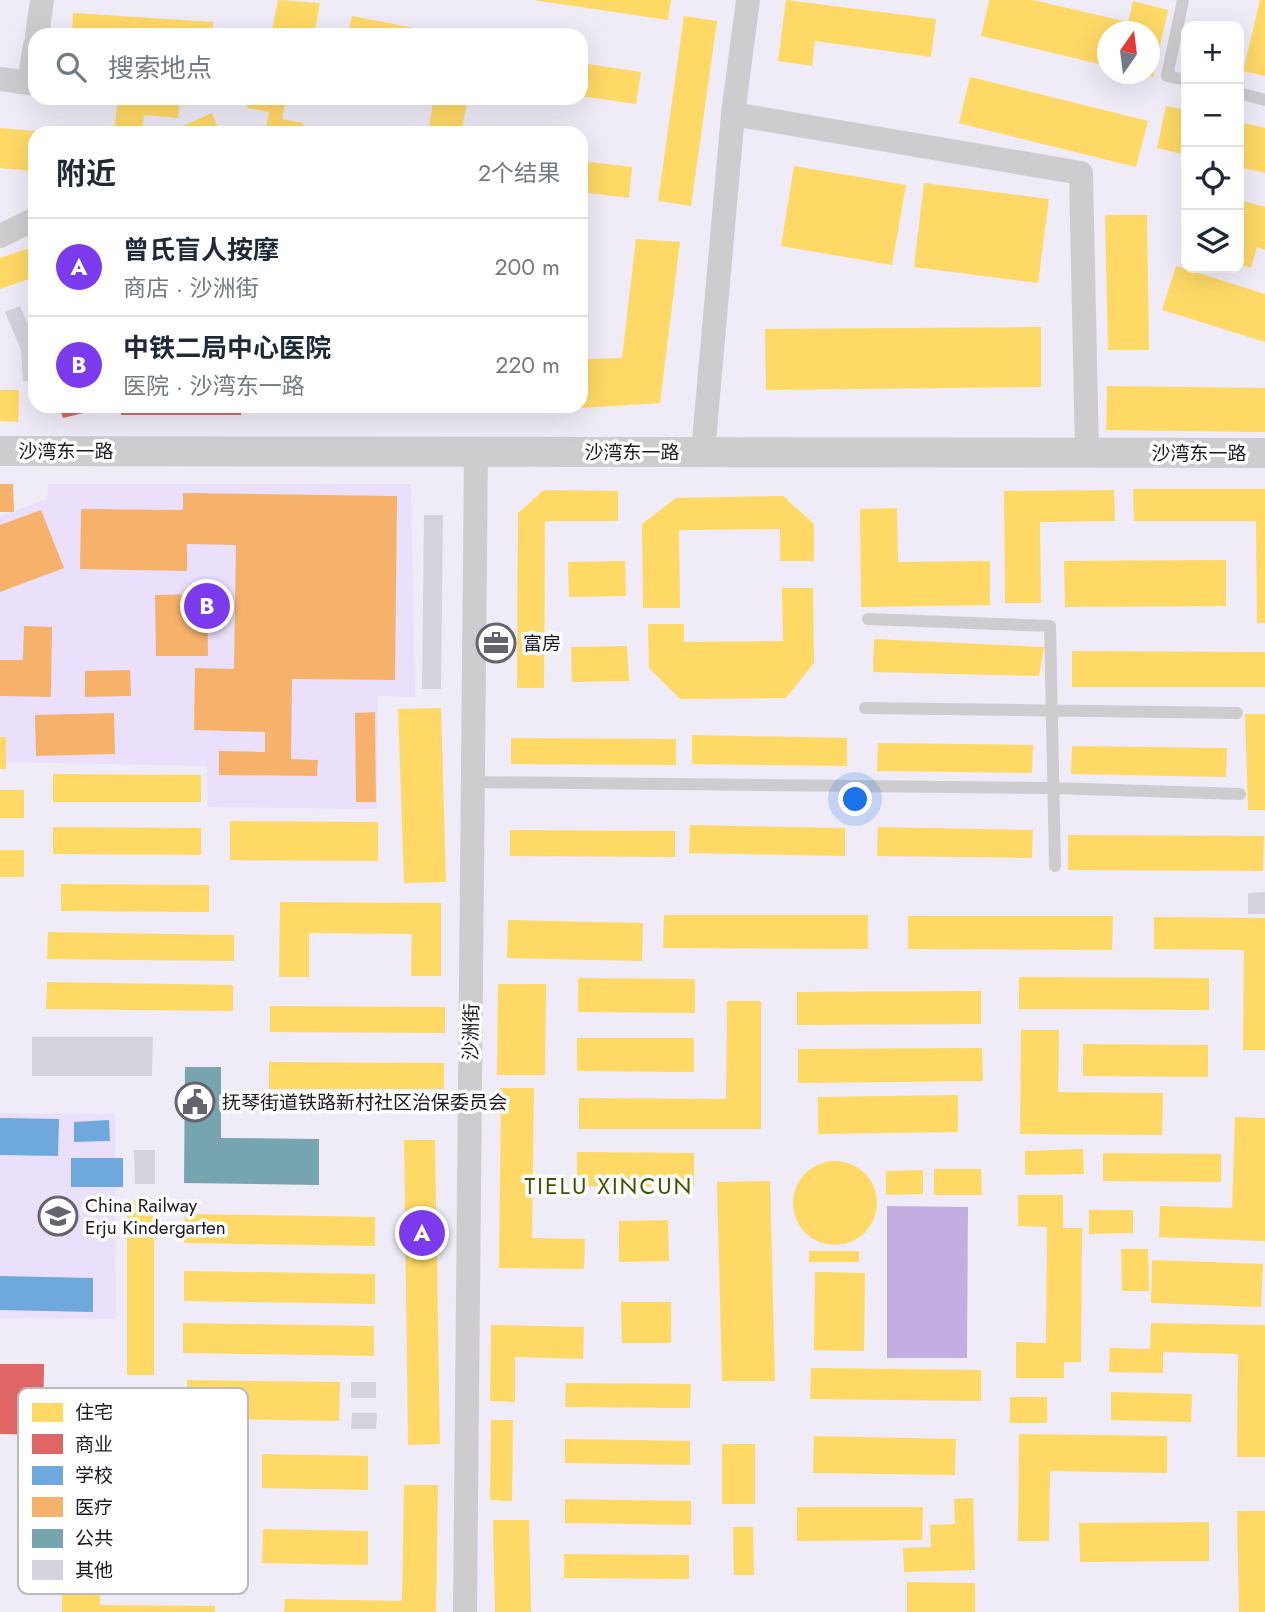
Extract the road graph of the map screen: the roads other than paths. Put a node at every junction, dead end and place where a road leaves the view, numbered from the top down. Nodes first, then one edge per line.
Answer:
1 (42, 0) edge
2 (748, 0) edge
3 (1183, 0) edge
4 (38, 28) edge
5 (0, 79) edge
6 (1181, 79) edge
7 (28, 83) edge
8 (1244, 94) edge
9 (1265, 100) edge
10 (733, 114) junction
11 (28, 222) edge
12 (0, 236) edge
13 (0, 451) edge
14 (476, 452) junction
15 (703, 452) junction
16 (1087, 453) junction
17 (1265, 453) edge
18 (867, 619) dead end
19 (865, 708) dead end
20 (1051, 709) junction
21 (1237, 713) dead end
22 (473, 782) junction
23 (1052, 788) junction
24 (1240, 793) dead end
25 (1055, 866) dead end
26 (465, 1612) edge

1 - 4 street
2 - 10 street
3 - 6 lane
5 - 7 street
8 - 9 lane
10 - 15 street
10 - 16 street
11 - 12 street
13 - 14 street, 沙湾东一路
14 - 15 street, 沙湾东一路
14 - 22 street, 沙洲街
15 - 16 street, 沙湾东一路
16 - 17 street, 沙湾东一路
18 - 20 lane
19 - 20 lane
20 - 21 lane
20 - 23 lane
22 - 23 lane
22 - 26 street, 沙洲街
23 - 24 lane
23 - 25 lane

